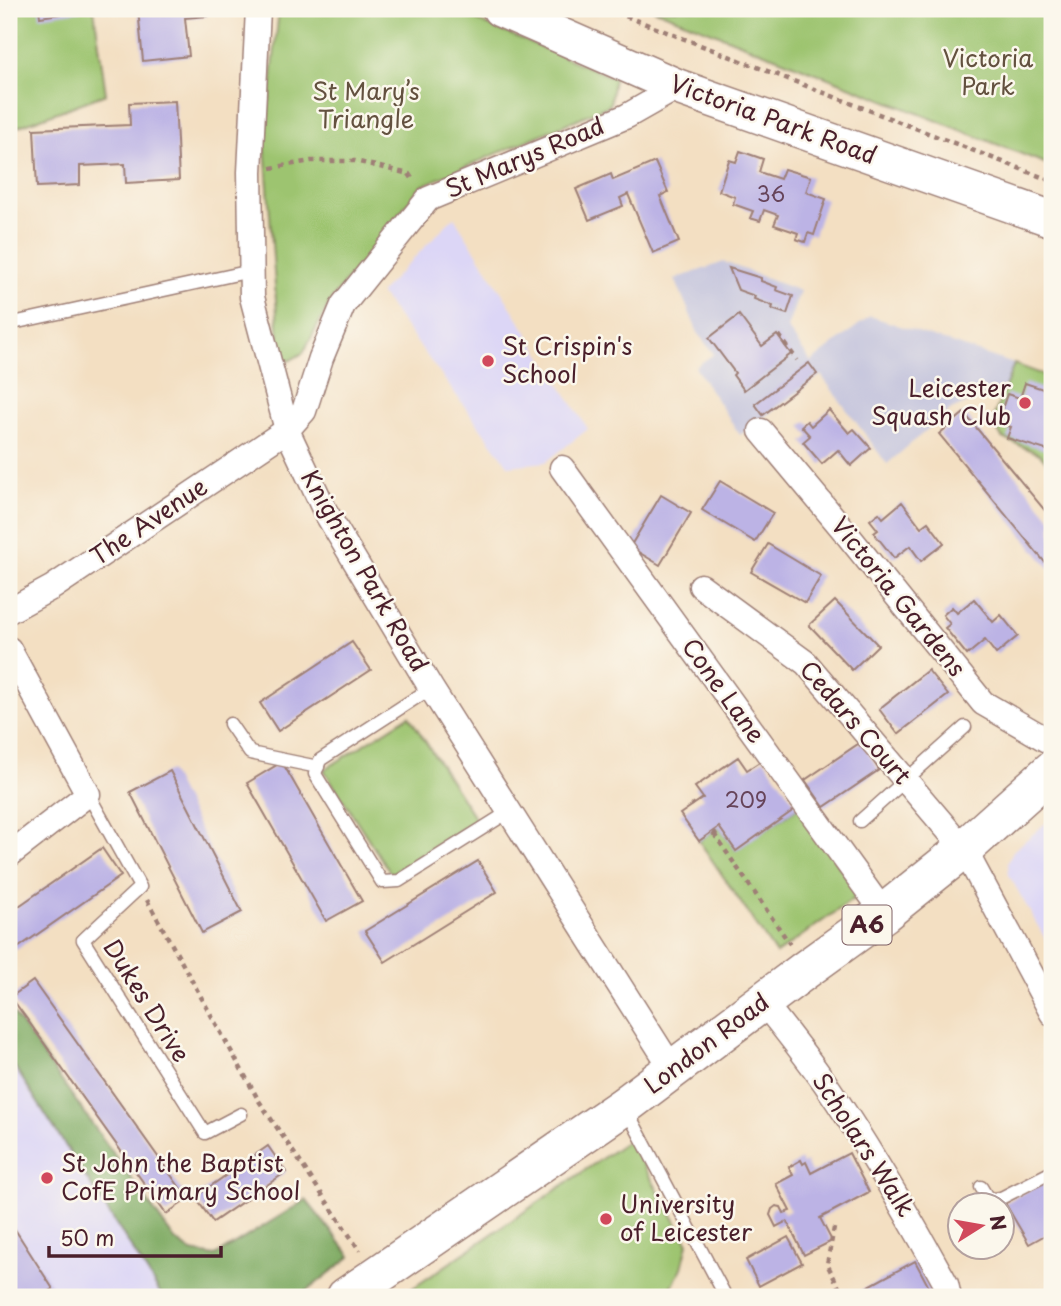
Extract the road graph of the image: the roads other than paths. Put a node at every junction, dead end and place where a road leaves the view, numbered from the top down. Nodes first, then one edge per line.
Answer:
1 (258, 9) edge
2 (500, 9) edge
3 (678, 88) junction
4 (1052, 219) edge
5 (251, 271) junction
6 (13, 323) dead end
7 (287, 430) junction
8 (761, 431) dead end
9 (562, 468) dead end
10 (701, 586) dead end
11 (9, 611) edge
12 (9, 649) edge
13 (431, 688) junction
14 (230, 724) dead end
15 (965, 727) dead end
16 (1052, 743) edge
17 (318, 767) junction
18 (1052, 770) edge
19 (906, 780) junction
20 (88, 794) junction
21 (510, 811) junction
22 (860, 821) dead end
23 (964, 849) junction
24 (9, 855) edge
25 (884, 913) junction
26 (763, 1002) junction
27 (1052, 1013) edge
28 (673, 1070) junction
29 (624, 1106) junction
30 (240, 1114) dead end
31 (1052, 1172) edge
32 (981, 1187) dead end
33 (346, 1297) edge
34 (726, 1297) edge
35 (949, 1297) edge

1 - 5 street, Knighton Park Road
2 - 3 main road, Victoria Park Road
3 - 4 main road, Victoria Park Road
3 - 7 street, St Marys Road
5 - 6 lane
5 - 7 street, Knighton Park Road
7 - 11 street, The Avenue
7 - 13 street, Knighton Park Road
8 - 16 street, Victoria Gardens
9 - 25 street, Cone Lane
10 - 19 street, Cedars Court
12 - 20 street
13 - 17 lane
13 - 21 street, Knighton Park Road
14 - 17 lane
15 - 19 lane
17 - 21 lane
18 - 23 main road, London Road / A6
19 - 22 lane
19 - 23 street, Cedars Court
20 - 24 street
20 - 30 lane, Dukes Drive
21 - 28 street, Knighton Park Road
23 - 25 main road, London Road / A6
23 - 27 street, Cedars Court
25 - 26 main road, London Road / A6
26 - 28 main road, London Road / A6
26 - 35 street, Scholars Walk
28 - 29 main road, London Road / A6
29 - 33 main road, London Road / A6
29 - 34 lane
31 - 32 lane

